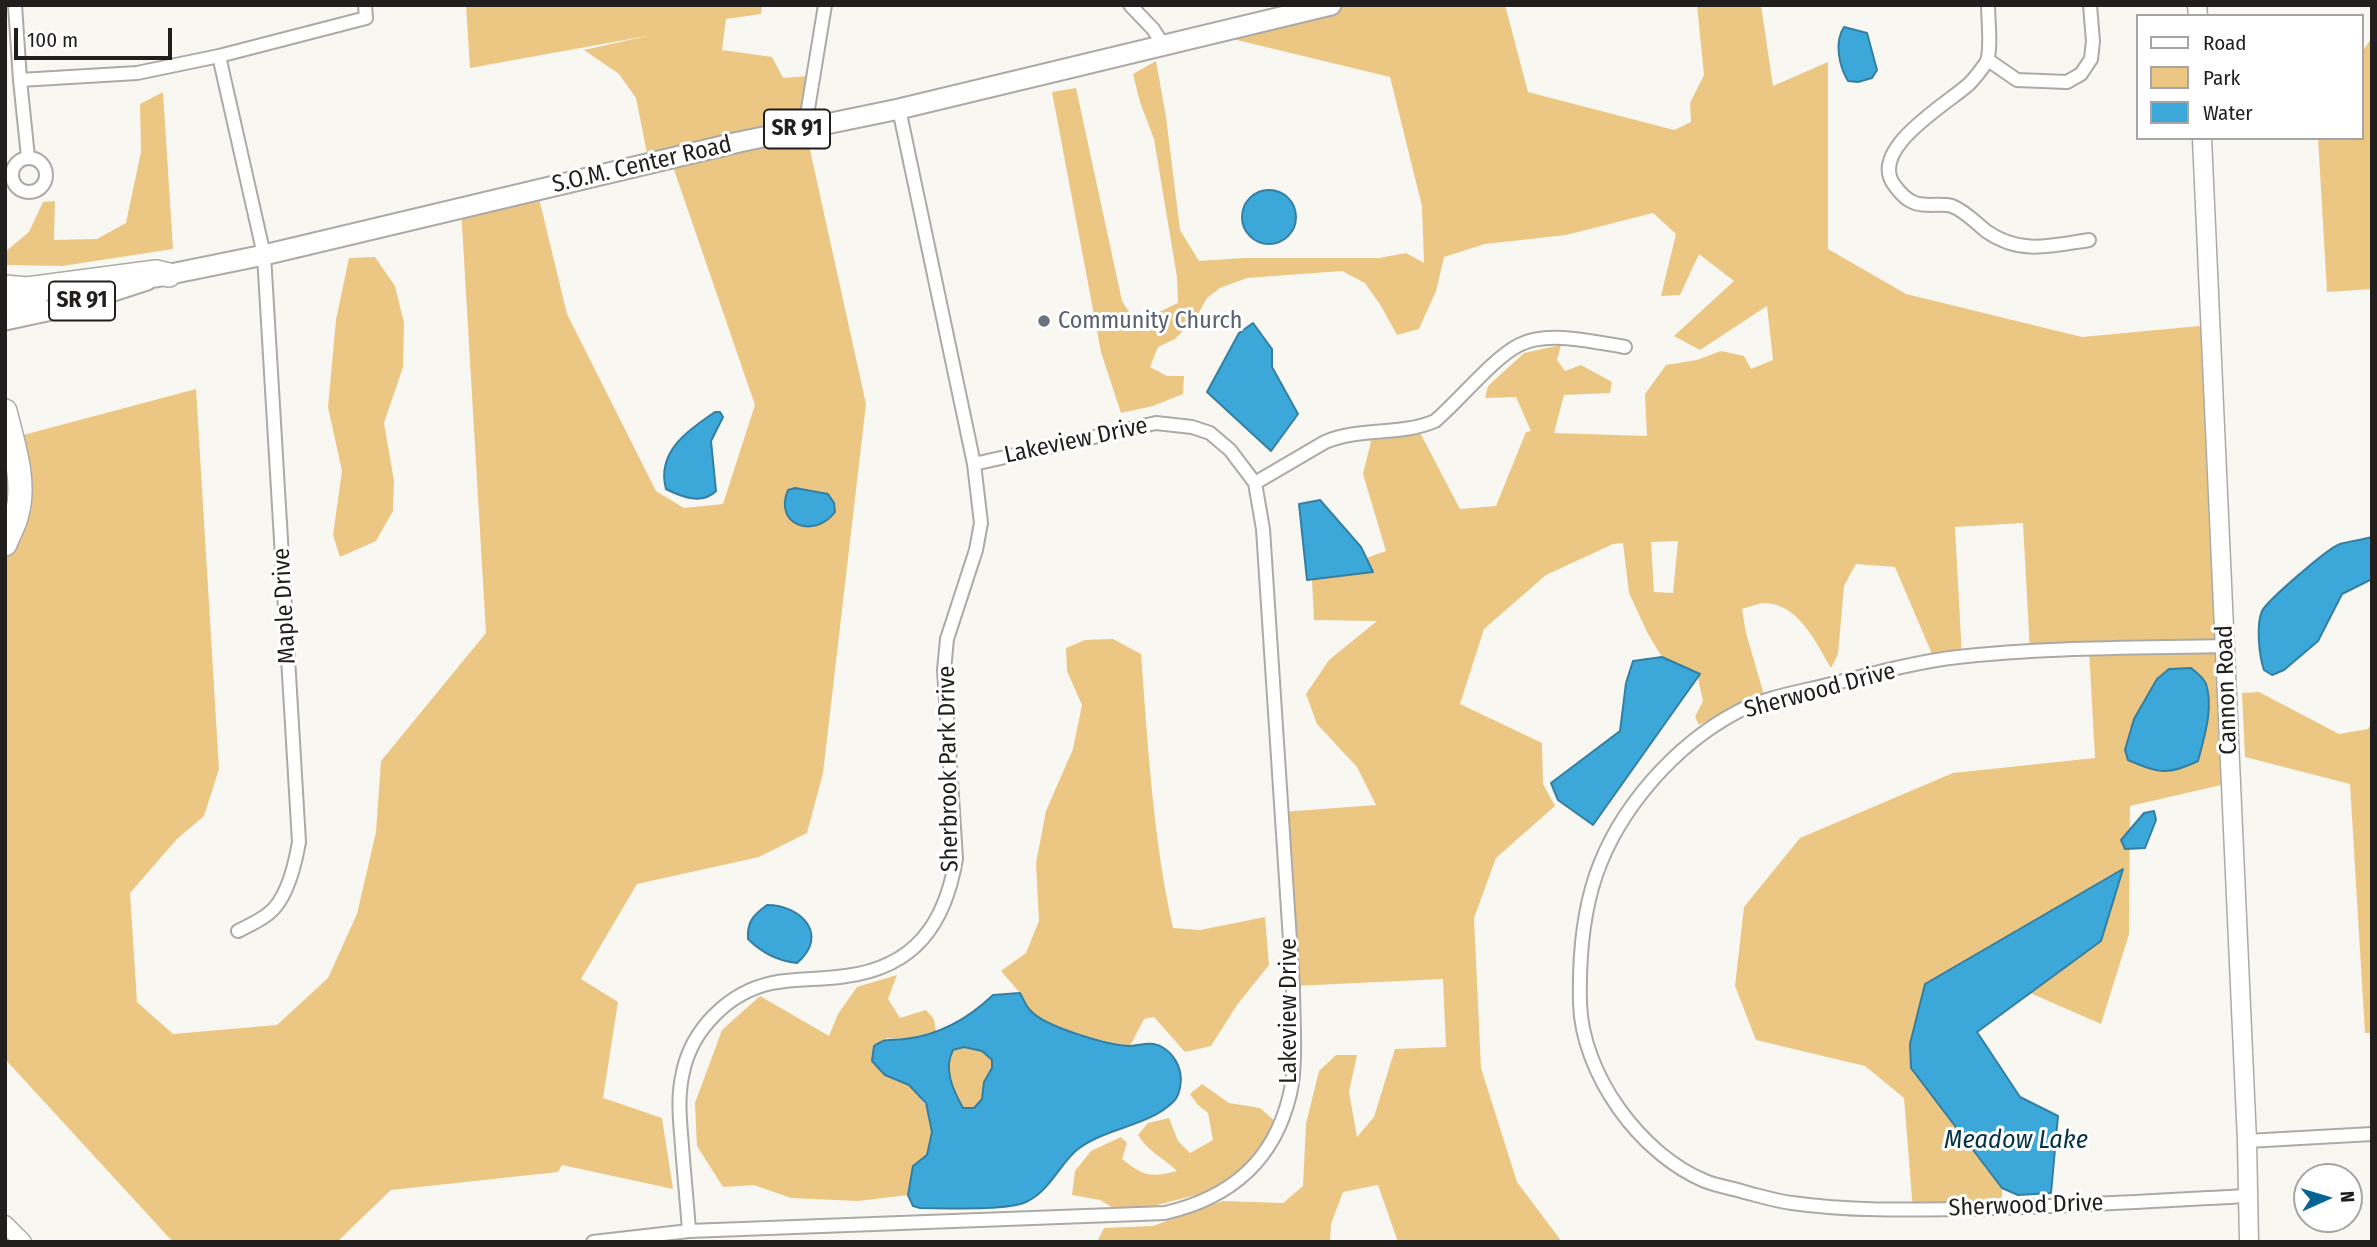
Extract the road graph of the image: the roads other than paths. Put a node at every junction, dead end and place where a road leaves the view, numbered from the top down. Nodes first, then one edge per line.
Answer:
1 (15, 5) edge
2 (825, 5) edge
3 (1130, 5) edge
4 (1331, 5) edge
5 (1988, 5) edge
6 (2090, 5) edge
7 (365, 11) edge
8 (11, 39) edge
9 (1164, 46) junction
10 (219, 56) junction
11 (1988, 61) junction
12 (20, 80) junction
13 (899, 109) junction
14 (806, 127) junction
15 (2202, 140) edge
16 (28, 157) dead end
17 (2088, 240) dead end
18 (264, 255) junction
19 (163, 276) junction
20 (5, 287) edge
21 (5, 301) edge
22 (5, 320) edge
23 (1625, 347) dead end
24 (5, 411) edge
25 (974, 464) junction
26 (5, 473) edge
27 (1255, 483) junction
28 (5, 499) edge
29 (5, 544) edge
30 (2226, 646) junction
31 (238, 931) dead end
32 (2372, 1134) edge
33 (2247, 1141) junction
34 (2247, 1196) junction
35 (5, 1224) edge
36 (689, 1231) junction
37 (23, 1242) edge
38 (593, 1242) edge
39 (2249, 1242) edge

1 - 8 street
2 - 14 street
3 - 9 street
4 - 9 main road, S.O.M. Center Road / SR 91
5 - 11 street
6 - 11 street
7 - 10 street
8 - 12 street
9 - 13 main road, S.O.M. Center Road / SR 91
10 - 12 street
10 - 18 street, Maple Drive
11 - 17 street
12 - 16 street
13 - 14 main road, S.O.M. Center Road / SR 91
13 - 25 street, Sherbrook Park Drive
14 - 18 main road, S.O.M. Center Road / SR 91
15 - 30 main road, Cannon Road
18 - 19 main road, S.O.M. Center Road / SR 91
18 - 31 street, Maple Drive
19 - 20 highway
19 - 21 main road, S.O.M. Center Road / SR 91
19 - 22 main road, S.O.M. Center Road / SR 91
23 - 27 street
24 - 29 highway
25 - 27 street, Lakeview Drive
25 - 36 street, Sherbrook Park Drive
26 - 28 highway
27 - 36 street, Lakeview Drive
30 - 33 main road, Cannon Road
30 - 34 street, Sherwood Drive
32 - 33 street
33 - 34 main road, Cannon Road
34 - 39 main road, Cannon Road
35 - 37 street
36 - 38 street, Lakeview Drive

